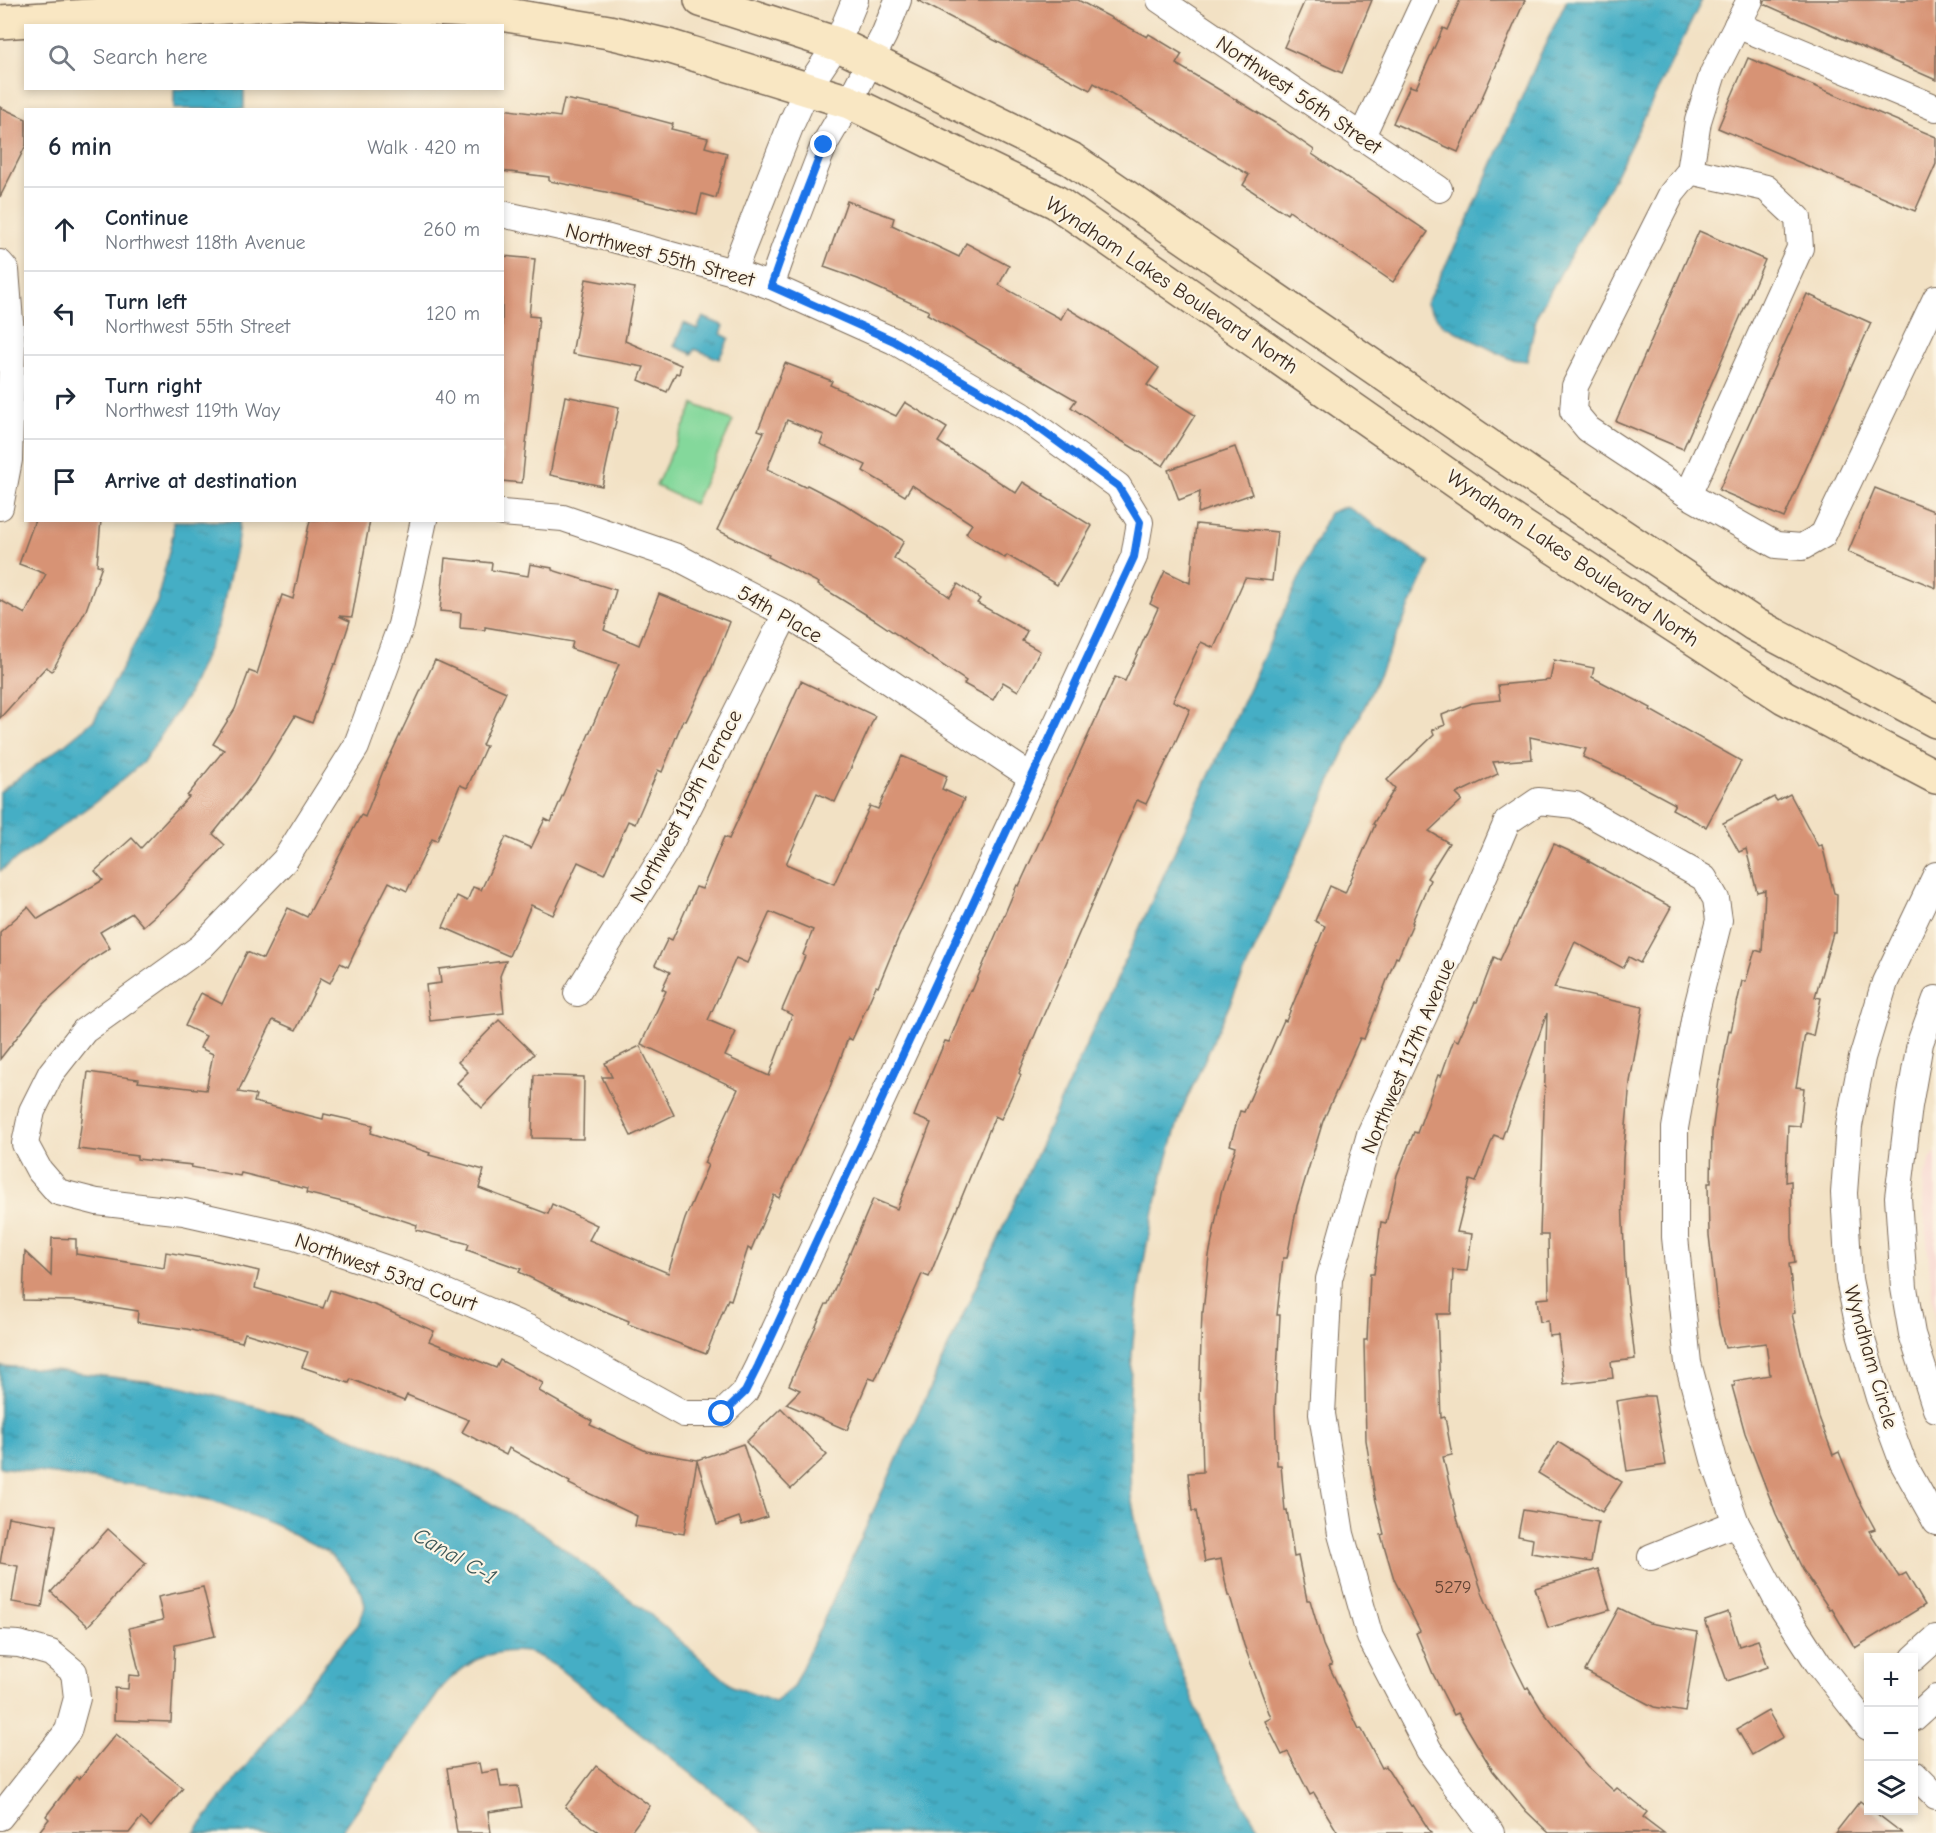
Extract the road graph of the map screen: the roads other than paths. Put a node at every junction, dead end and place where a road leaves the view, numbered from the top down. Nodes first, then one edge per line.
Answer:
1 (701, 0) edge
2 (855, 0) edge
3 (898, 0) edge
4 (1160, 0) edge
5 (1425, 0) edge
6 (1750, 0) edge
7 (0, 22) edge
8 (1737, 25) junction
9 (837, 44) junction
10 (870, 60) junction
11 (807, 89) junction
12 (849, 102) junction
13 (1936, 108) edge
14 (1361, 138) junction
15 (1690, 171) junction
16 (1439, 189) dead end
17 (504, 214) edge
18 (0, 263) edge
19 (733, 272) junction
20 (771, 286) junction
21 (1936, 298) edge
22 (1688, 495) junction
23 (0, 507) edge
24 (504, 513) edge
25 (424, 522) edge
26 (786, 614) junction
27 (1936, 721) edge
28 (1030, 776) junction
29 (1936, 777) edge
30 (1936, 875) edge
31 (577, 993) dead end
32 (1936, 999) edge
33 (1936, 1409) edge
34 (1936, 1522) edge
35 (1736, 1523) junction
36 (1651, 1557) dead end
37 (1936, 1638) edge
38 (0, 1643) edge
39 (1918, 1654) edge
40 (1863, 1710) edge
41 (1918, 1778) edge
42 (1936, 1796) edge
43 (0, 1817) edge
44 (1491, 1833) edge

1 - 9 street
2 - 9 street
3 - 10 street
4 - 14 street, Northwest 56th Street
5 - 14 street
6 - 8 street
7 - 11 street, Wyndham Lakes Boulevard North
8 - 13 street
8 - 15 street
9 - 10 street
9 - 11 street
10 - 12 street
10 - 27 street
11 - 12 street, Wyndham Lakes Boulevard North
11 - 19 street
12 - 20 street
12 - 29 street, Wyndham Lakes Boulevard North
14 - 16 street, Northwest 56th Street
15 - 22 street
15 - 22 street
17 - 19 street, Northwest 55th Street
18 - 23 street
19 - 20 street, Northwest 55th Street
20 - 28 street, Northwest 55th Street
21 - 22 street
24 - 26 street, 54th Place
25 - 28 street, Northwest 53rd Court
26 - 28 street, 54th Place
26 - 31 street, Northwest 119th Terrace
30 - 34 street, Wyndham Circle
32 - 33 street
35 - 36 street
35 - 40 street
35 - 44 street, Northwest 117th Avenue
37 - 39 street
38 - 43 street
41 - 42 street

